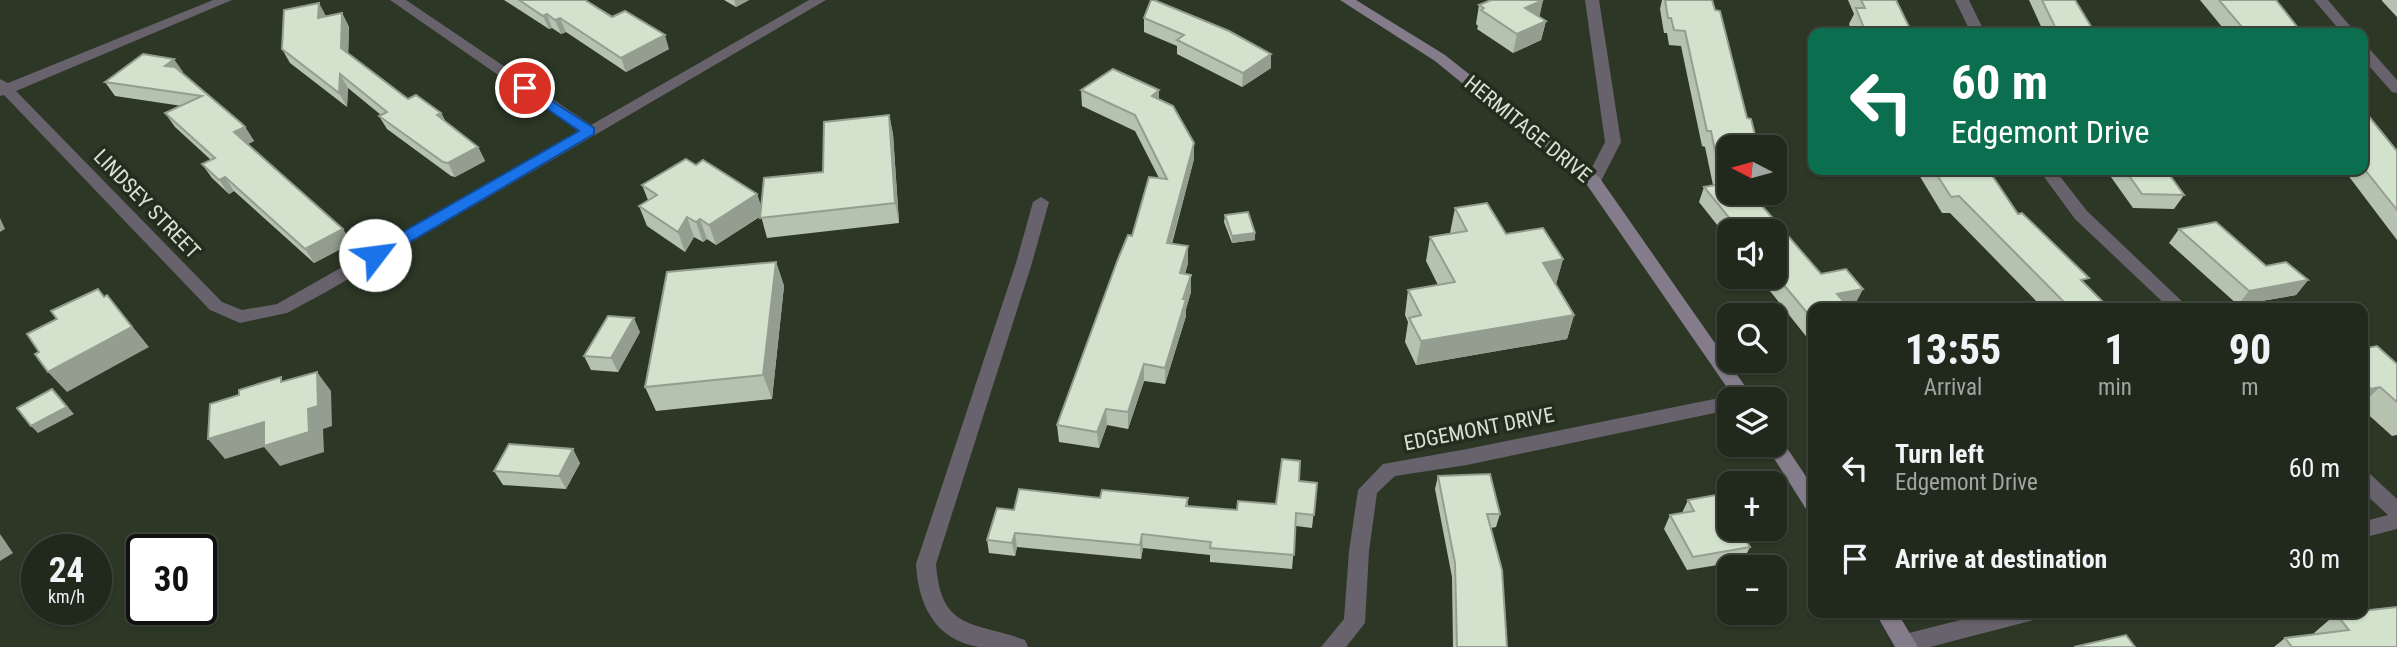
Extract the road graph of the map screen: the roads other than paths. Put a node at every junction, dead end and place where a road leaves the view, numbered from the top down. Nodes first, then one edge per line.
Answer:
1 (225, 0) edge
2 (397, 0) edge
3 (819, 0) edge
4 (1347, 0) edge
5 (1592, 0) edge
6 (1962, 0) edge
7 (2321, 0) edge
8 (1976, 28) edge
9 (2345, 28) edge
10 (2368, 56) edge
11 (2, 89) edge
12 (2397, 89) edge
13 (589, 131) junction
14 (2051, 175) edge
15 (1593, 181) junction
16 (1041, 202) dead end
17 (2175, 303) edge
18 (1737, 387) edge
19 (1717, 405) edge
20 (1783, 457) edge
21 (2368, 484) edge
22 (1808, 495) edge
23 (2397, 511) edge
24 (2397, 521) edge
25 (2368, 528) edge
26 (1889, 618) edge
27 (2007, 618) edge
28 (1906, 645) edge
29 (1017, 647) edge
30 (1332, 647) edge

1 - 11 street
2 - 13 street
3 - 13 street, LINDSEY STREET
4 - 15 street, HERMITAGE DRIVE
5 - 15 street
6 - 8 street
7 - 9 street
10 - 12 street
11 - 13 street, LINDSEY STREET
14 - 17 street
15 - 18 street, HERMITAGE DRIVE
16 - 29 street
19 - 30 street, EDGEMONT DRIVE
20 - 22 street
21 - 23 street
24 - 25 street
26 - 28 street
27 - 28 street

